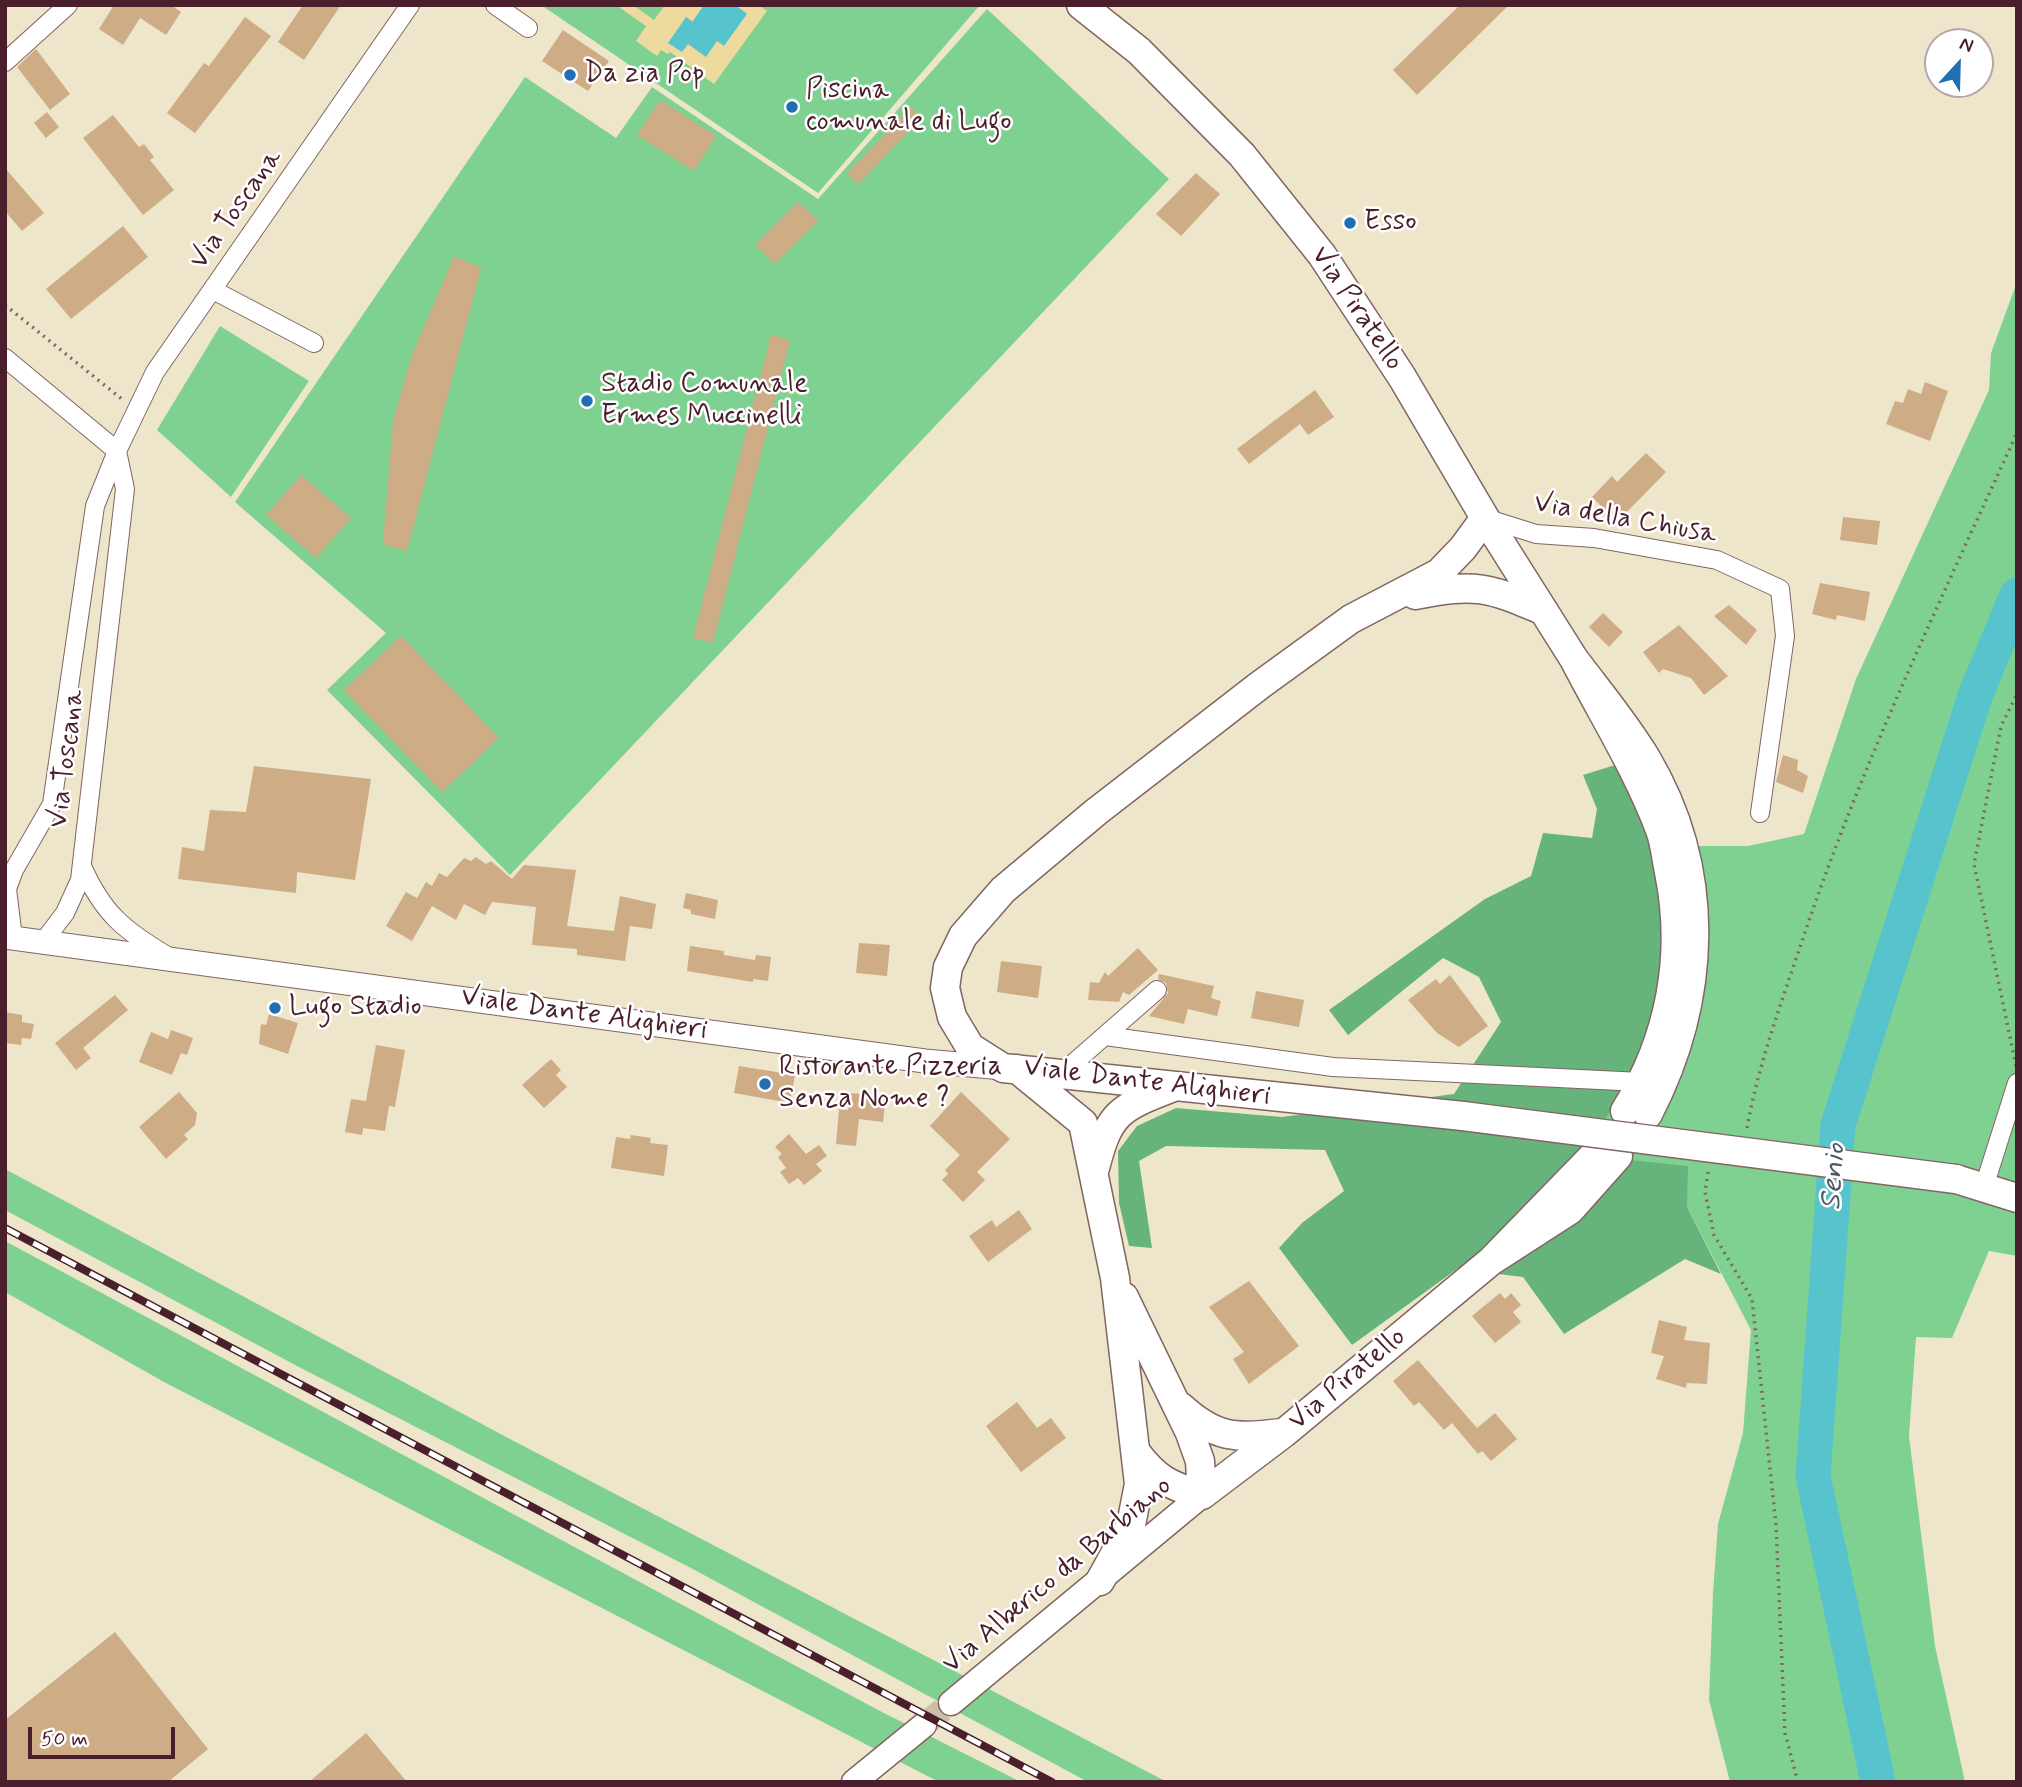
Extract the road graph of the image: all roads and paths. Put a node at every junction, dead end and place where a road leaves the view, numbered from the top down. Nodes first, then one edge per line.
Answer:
1 (68, 5) edge
2 (410, 5) edge
3 (495, 5) edge
4 (1081, 5) edge
5 (528, 28) dead end
6 (5, 62) edge
7 (213, 290) junction
8 (5, 304) edge
9 (314, 343) dead end
10 (5, 358) edge
11 (135, 410) junction
12 (2017, 433) edge
13 (117, 451) junction
14 (1485, 518) junction
15 (1392, 600) junction
16 (1544, 611) junction
17 (1574, 659) junction
18 (2017, 694) edge
19 (1760, 813) dead end
20 (82, 866) junction
21 (2017, 902) edge
22 (2017, 929) edge
23 (9, 937) edge
24 (43, 942) junction
25 (172, 959) junction
26 (1157, 990) dead end
27 (1105, 1036) junction
28 (1009, 1068) junction
29 (2017, 1068) edge
30 (1061, 1074) junction
31 (1641, 1082) junction
32 (2017, 1083) edge
33 (1175, 1087) junction
34 (1712, 1147) junction
35 (1744, 1151) junction
36 (1606, 1155) dead end
37 (1094, 1171) junction
38 (1984, 1187) junction
39 (2017, 1198) edge
40 (1115, 1278) junction
41 (1178, 1405) junction
42 (1284, 1433) junction
43 (1136, 1452) junction
44 (1202, 1494) junction
45 (1100, 1581) junction
46 (951, 1703) tunnel mouth
47 (924, 1725) tunnel mouth
48 (854, 1782) edge
49 (1798, 1782) edge

1 - 6 street
2 - 7 street, Via Toscana
3 - 5 street
4 - 14 main road, Via Piratello
7 - 9 street
7 - 11 street, Via Toscana
8 - 11 path
10 - 13 street
11 - 13 street, Via Toscana
12 - 35 path
13 - 20 street, Via Toscana
13 - 23 street, Via Toscana
14 - 15 main road
14 - 16 main road, Via Piratello
14 - 19 street, Via della Chiusa
15 - 16 main road
15 - 28 main road
16 - 17 main road, Via Piratello
17 - 31 main road, Via Piratello
17 - 31 main road, Via Piratello
18 - 29 path
20 - 24 street, Via Toscana
20 - 25 street, Via Toscana
21 - 22 path
23 - 24 street, Viale Dante Alighieri
24 - 25 street, Viale Dante Alighieri
25 - 28 street, Viale Dante Alighieri
26 - 27 street
27 - 30 street
27 - 31 street
28 - 30 main road, Viale Dante Alighieri
28 - 37 main road
30 - 33 main road, Viale Dante Alighieri
32 - 38 street
33 - 34 main road, Viale Dante Alighieri, bridge
33 - 37 main road
34 - 35 main road, Viale Dante Alighieri, bridge
34 - 49 path
35 - 38 main road, Viale Dante Alighieri, bridge
36 - 42 main road, Via Piratello
37 - 40 main road
38 - 39 main road, Viale Dante Alighieri
40 - 41 main road
40 - 43 main road
41 - 42 main road
41 - 44 main road
42 - 44 main road, Via Piratello
43 - 44 main road
43 - 45 main road
44 - 45 main road, Via Alberico da Barbiano
45 - 46 main road, Via Alberico da Barbiano
47 - 48 main road

